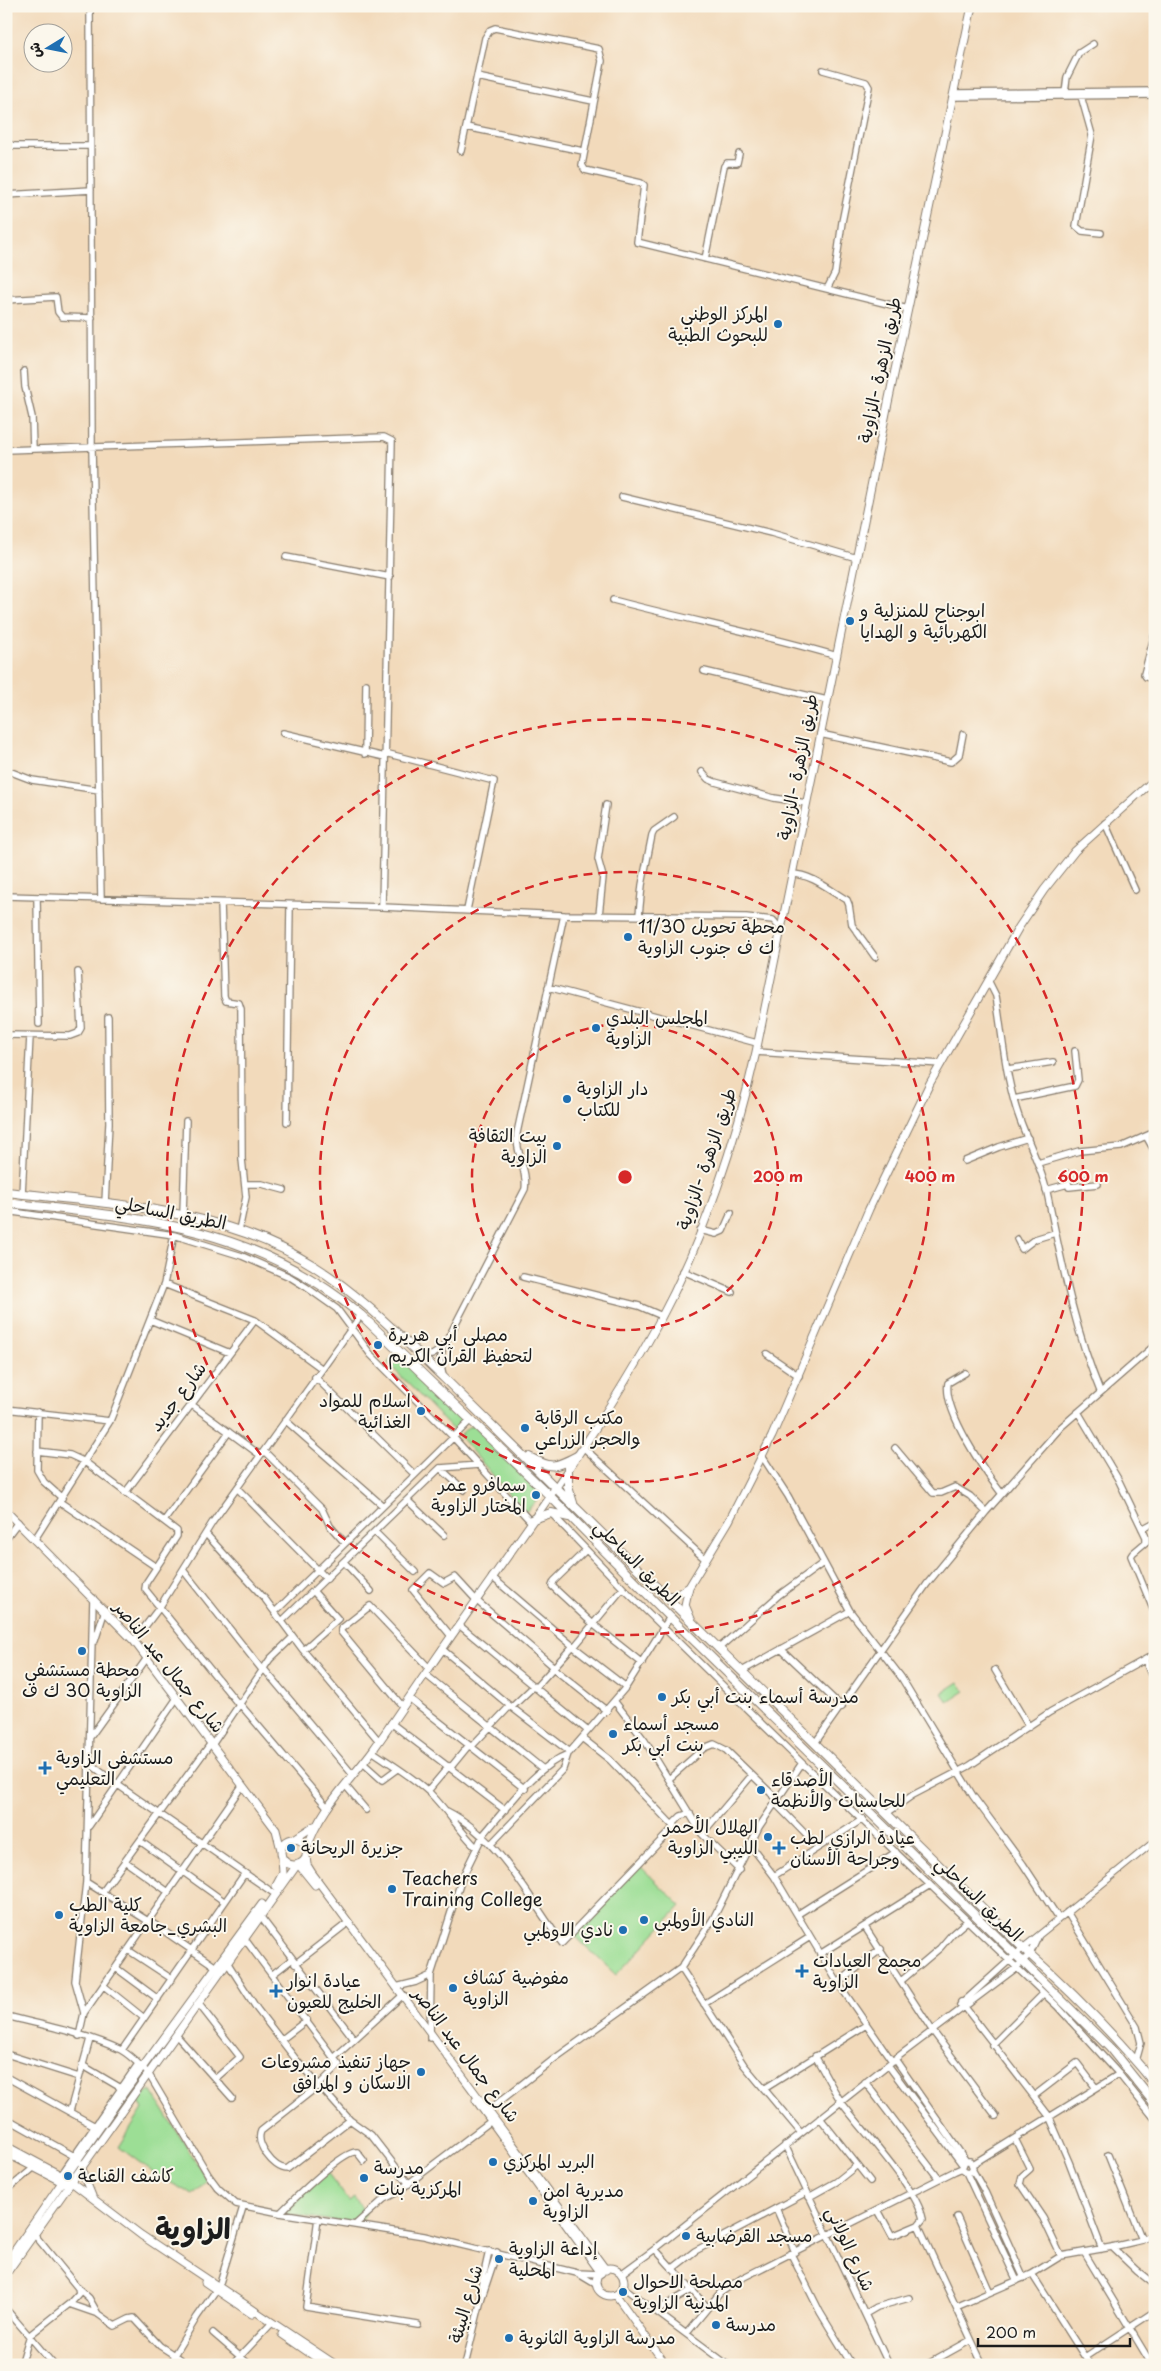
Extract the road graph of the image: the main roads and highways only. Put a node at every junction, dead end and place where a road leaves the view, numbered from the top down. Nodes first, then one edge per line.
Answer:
1 (972, 6) edge
2 (1155, 779) edge
3 (6, 1192) edge
4 (6, 1203) edge
5 (520, 1453) junction
6 (577, 1456) junction
7 (568, 1468) junction
8 (555, 1487) junction
9 (549, 1495) junction
10 (574, 1505) junction
11 (6, 1511) edge
12 (572, 1519) junction
13 (532, 1520) junction
14 (689, 1587) junction
15 (664, 1595) junction
16 (693, 1623) junction
17 (316, 1825) junction
18 (276, 1830) junction
19 (293, 1839) junction
20 (306, 1853) junction
21 (282, 1854) junction
22 (297, 1864) junction
23 (287, 1878) junction
24 (309, 1878) junction
25 (401, 1996) junction
26 (142, 2068) junction
27 (1155, 2084) edge
28 (1155, 2104) edge
29 (487, 2111) junction
30 (6, 2146) edge
31 (6, 2153) edge
32 (82, 2164) junction
33 (37, 2166) junction
34 (66, 2180) junction
35 (93, 2199) junction
36 (6, 2263) edge
37 (602, 2272) junction
38 (6, 2274) edge
39 (218, 2288) junction
40 (616, 2295) junction
41 (327, 2365) edge
42 (336, 2365) edge
43 (666, 2365) edge

1 - 6 main road, طريق الزهرة -الزاوية
2 - 14 main road
3 - 5 highway, الطريق الساحلي
4 - 9 highway, الطريق الساحلي
5 - 6 highway
5 - 8 highway, الطريق الساحلي
6 - 7 main road, طريق الزهرة -الزاوية
7 - 8 main road, طريق الزهرة -الزاوية
7 - 10 highway
8 - 9 main road, طريق الزهرة -الزاوية
8 - 10 highway, الطريق الساحلي
9 - 12 highway, الطريق الساحلي
9 - 13 main road, طريق الزهرة -الزاوية
10 - 15 highway, الطريق الساحلي
11 - 18 main road, شارع جمال عبد الناصر
12 - 13 highway
12 - 28 highway, الطريق الساحلي
13 - 17 main road, طريق الزهرة -الزاوية
14 - 15 main road
14 - 16 main road
15 - 16 highway, الطريق الساحلي
16 - 27 highway, الطريق الساحلي
17 - 19 main road
17 - 20 main road
18 - 19 main road, شارع جمال عبد الناصر
18 - 21 main road, شارع جمال عبد الناصر
19 - 20 main road
19 - 21 main road
20 - 22 main road
20 - 25 main road, شارع جمال عبد الناصر
21 - 22 main road
21 - 26 main road
22 - 23 main road
22 - 24 main road, شارع جمال عبد الناصر
23 - 24 main road
23 - 26 main road
24 - 25 main road, شارع جمال عبد الناصر
25 - 29 main road, شارع جمال عبد الناصر
26 - 32 main road
26 - 34 main road
29 - 37 main road, شارع جمال عبد الناصر
29 - 37 main road, شارع جمال عبد الناصر
30 - 33 main road
31 - 33 main road
32 - 34 main road
32 - 35 main road
33 - 34 main road
34 - 35 main road
34 - 36 main road
34 - 38 main road
34 - 39 main road
35 - 39 main road
37 - 40 main road
37 - 40 main road
39 - 41 main road
39 - 42 main road
40 - 43 main road

